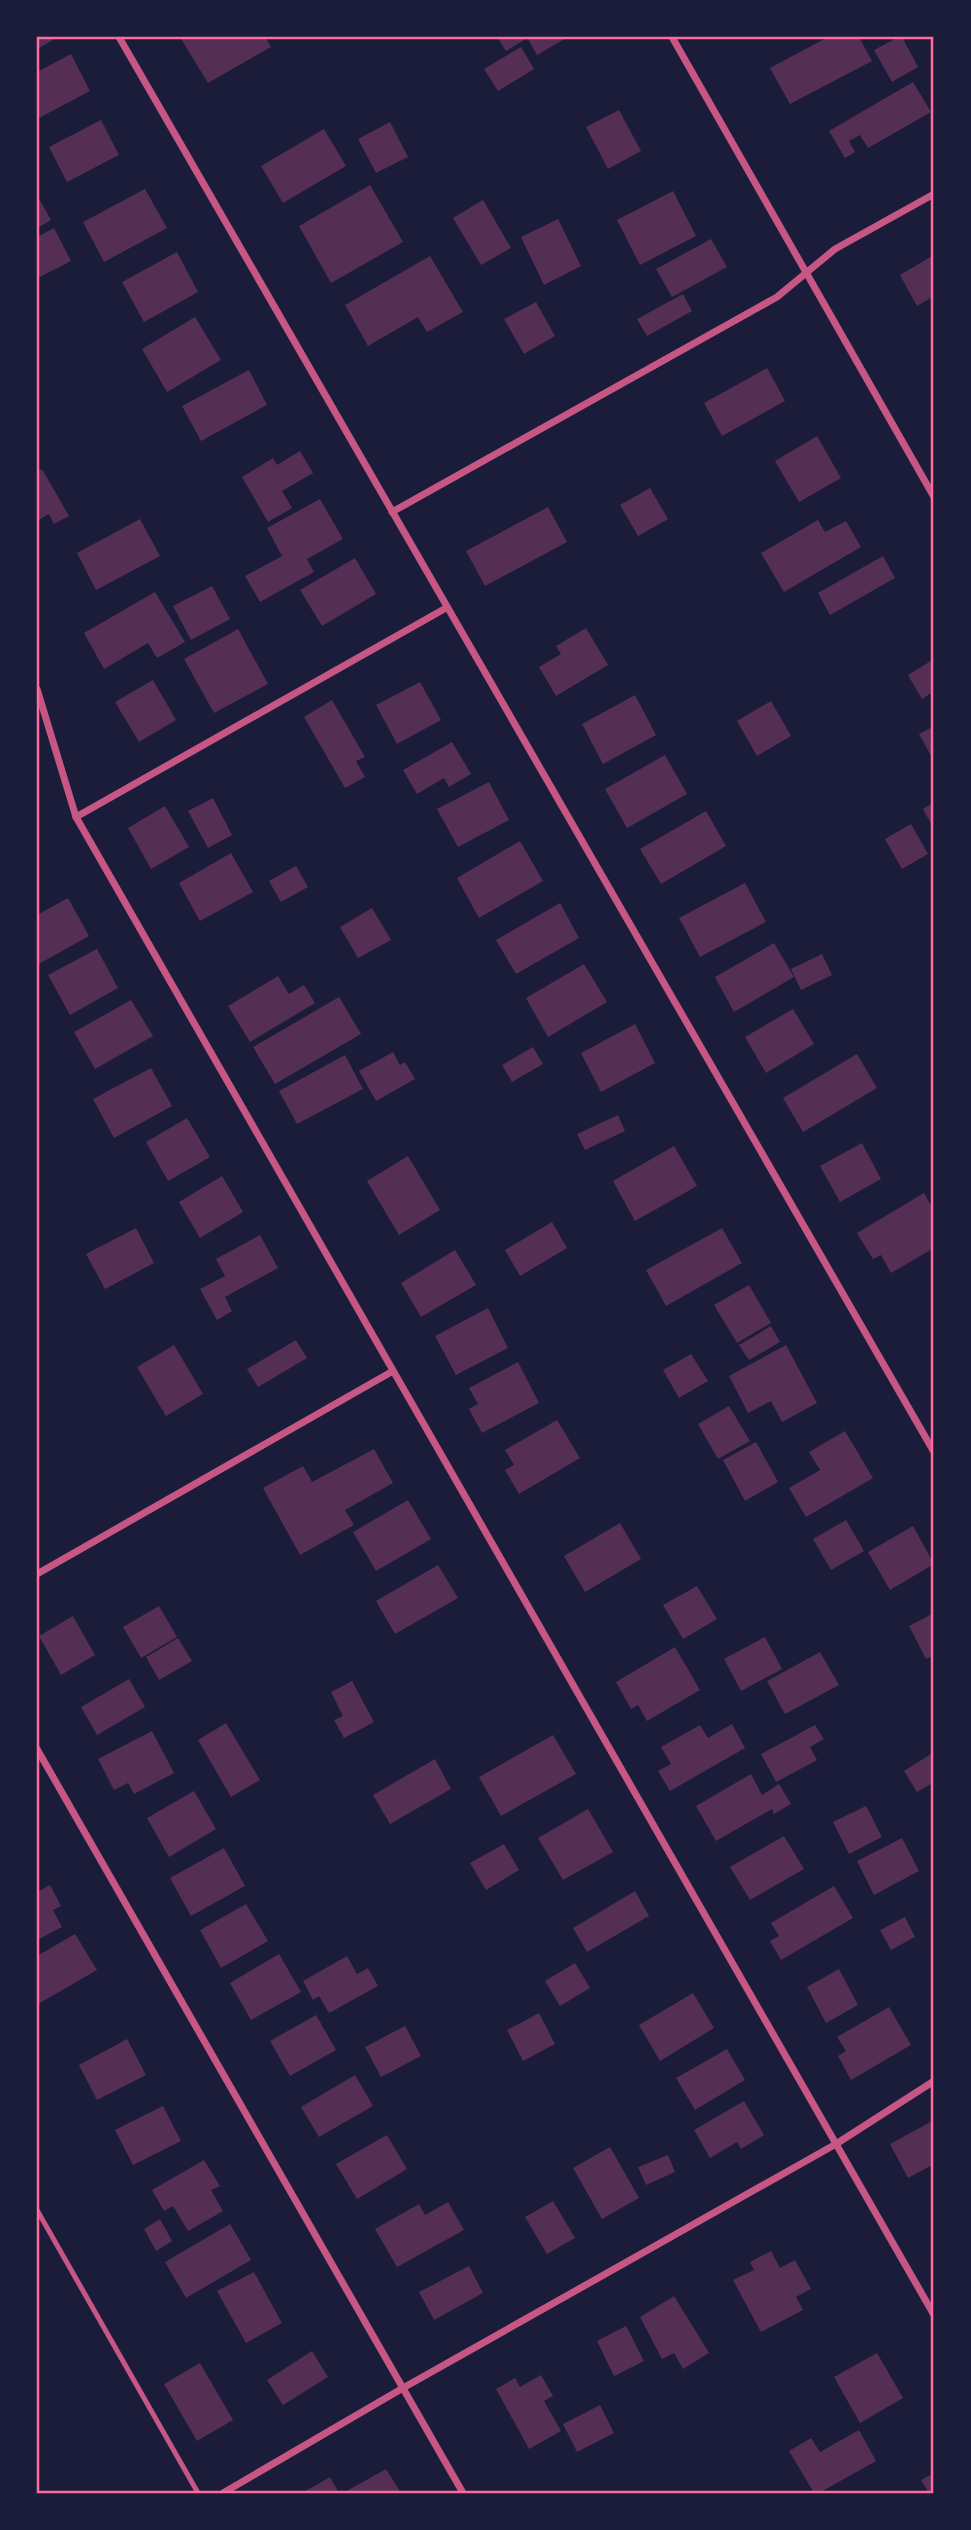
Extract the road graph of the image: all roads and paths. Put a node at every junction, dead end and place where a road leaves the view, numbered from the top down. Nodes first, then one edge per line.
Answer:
1 (119, 37) edge
2 (672, 37) edge
3 (934, 194) edge
4 (805, 272) junction
5 (934, 497) edge
6 (392, 512) junction
7 (446, 608) junction
8 (37, 689) edge
9 (76, 817) junction
10 (393, 1371) junction
11 (934, 1452) edge
12 (37, 1574) edge
13 (37, 1749) edge
14 (934, 2081) edge
15 (836, 2144) junction
16 (37, 2210) edge
17 (934, 2315) edge
18 (403, 2388) junction
19 (198, 2493) edge
20 (223, 2493) edge
21 (463, 2493) edge

1 - 6 street
2 - 4 street
3 - 4 street
4 - 5 street
4 - 6 street
6 - 7 street
7 - 9 street
7 - 11 street
8 - 9 street
9 - 10 street
10 - 12 street
10 - 15 street
13 - 18 street
14 - 15 street
15 - 17 street
15 - 18 street
16 - 19 lane
18 - 20 street
18 - 21 street

